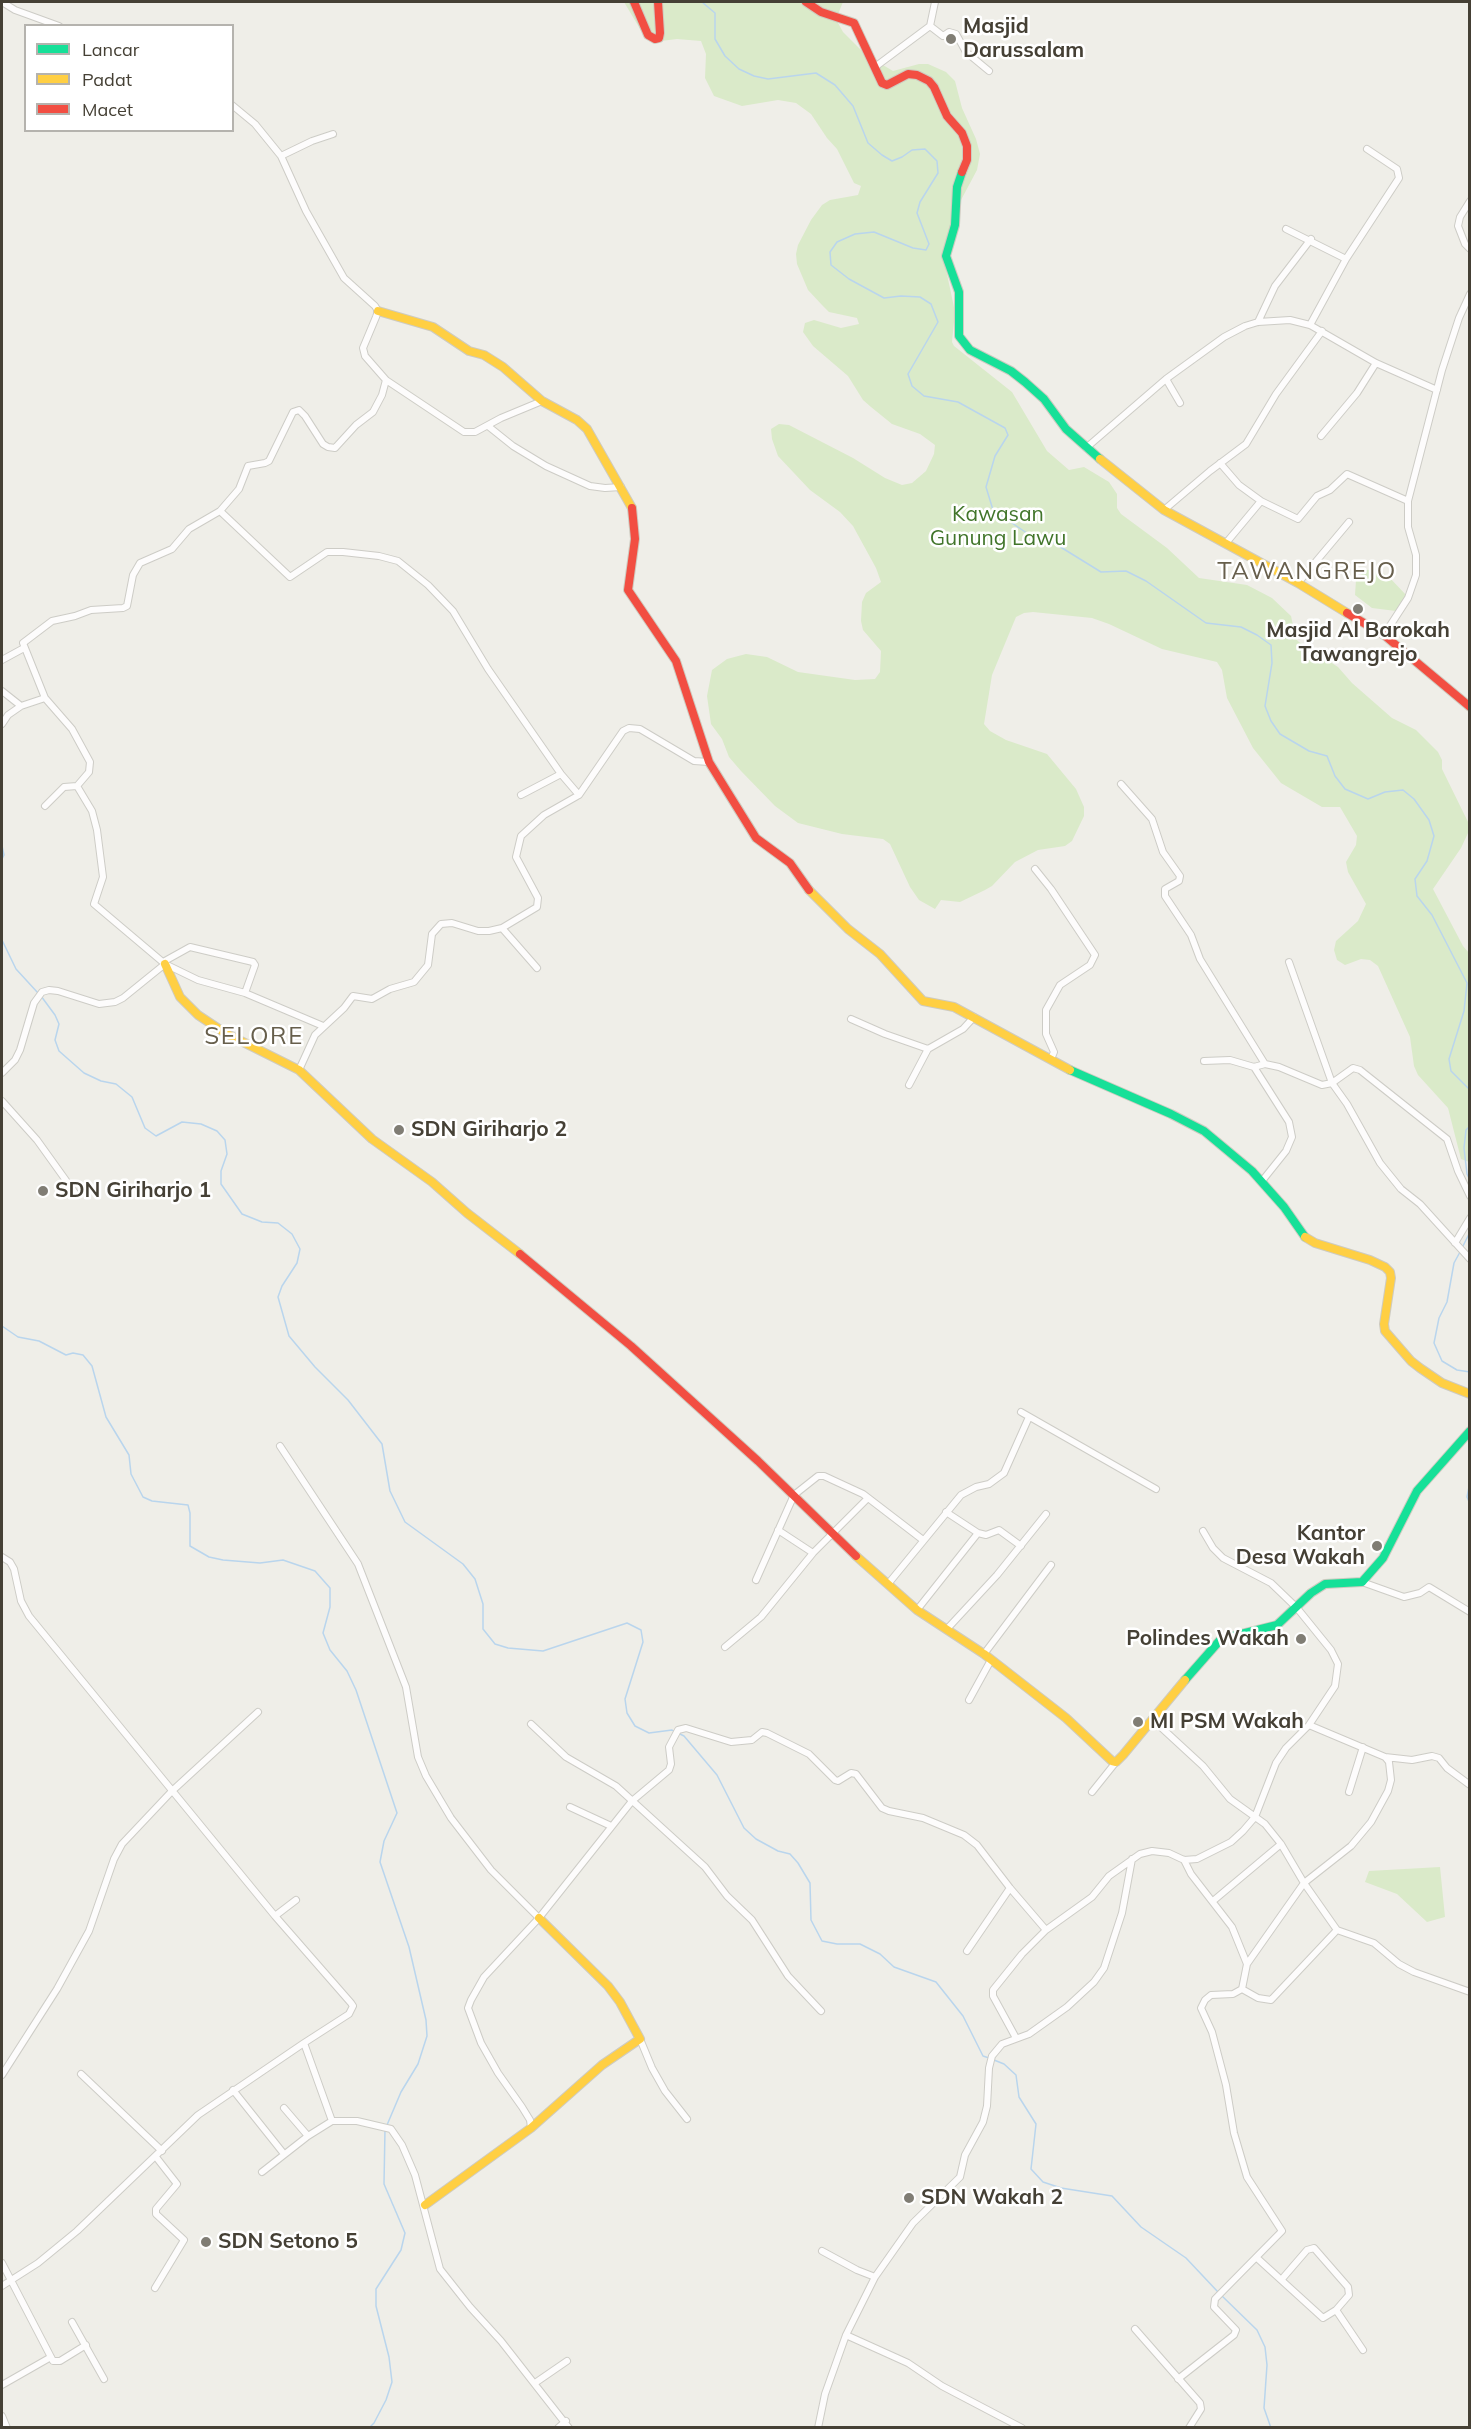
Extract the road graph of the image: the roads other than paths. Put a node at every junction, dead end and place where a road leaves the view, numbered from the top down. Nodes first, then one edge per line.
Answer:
1 (2, 2) edge
2 (634, 2) edge
3 (658, 2) edge
4 (806, 2) edge
5 (935, 2) edge
6 (54, 24) edge
7 (930, 26) junction
8 (875, 68) junction
9 (989, 71) dead end
10 (234, 107) edge
11 (333, 134) dead end
12 (1367, 149) dead end
13 (281, 156) junction
14 (1470, 201) edge
15 (1286, 229) dead end
16 (1311, 239) junction
17 (1470, 249) edge
18 (1346, 259) junction
19 (1470, 294) edge
20 (378, 310) junction
21 (1258, 322) junction
22 (1310, 325) junction
23 (1322, 331) junction
24 (1376, 363) junction
25 (1166, 379) junction
26 (386, 380) junction
27 (1437, 390) junction
28 (542, 401) junction
29 (1180, 403) dead end
30 (489, 426) junction
31 (1321, 436) dead end
32 (1086, 448) junction
33 (1220, 463) junction
34 (621, 487) junction
35 (1261, 501) junction
36 (1408, 501) junction
37 (1164, 510) junction
38 (220, 511) junction
39 (1349, 522) dead end
40 (1226, 543) junction
41 (1298, 583) junction
42 (1384, 635) junction
43 (24, 648) junction
44 (2, 660) edge
45 (2, 691) edge
46 (45, 698) junction
47 (21, 706) junction
48 (1470, 707) edge
49 (2, 724) edge
50 (709, 762) junction
51 (561, 774) junction
52 (1121, 784) dead end
53 (77, 786) junction
54 (521, 795) dead end
55 (579, 795) junction
56 (45, 806) dead end
57 (1035, 869) dead end
58 (502, 928) junction
59 (1289, 962) dead end
60 (164, 963) junction
61 (537, 968) dead end
62 (245, 993) junction
63 (974, 1017) junction
64 (851, 1019) dead end
65 (323, 1026) junction
66 (928, 1049) junction
67 (1051, 1059) junction
68 (1204, 1061) dead end
69 (1265, 1064) junction
70 (1254, 1067) junction
71 (299, 1070) junction
72 (2, 1073) edge
73 (1332, 1083) junction
74 (909, 1085) dead end
75 (2, 1101) edge
76 (1262, 1181) junction
77 (75, 1193) dead end
78 (1470, 1196) edge
79 (1470, 1218) edge
80 (1457, 1245) junction
81 (1467, 1256) edge
82 (1470, 1394) edge
83 (1021, 1412) dead end
84 (1029, 1417) junction
85 (1470, 1431) edge
86 (280, 1446) dead end
87 (1156, 1489) dead end
88 (794, 1495) junction
89 (868, 1498) junction
90 (946, 1512) junction
91 (1046, 1514) dead end
92 (778, 1530) junction
93 (1203, 1531) dead end
94 (833, 1533) junction
95 (978, 1533) junction
96 (923, 1540) junction
97 (1021, 1546) junction
98 (813, 1553) junction
99 (2, 1557) edge
100 (1051, 1564) dead end
101 (756, 1580) dead end
102 (1362, 1582) junction
103 (888, 1584) junction
104 (1297, 1608) junction
105 (917, 1610) junction
106 (1470, 1612) edge
107 (947, 1629) junction
108 (725, 1647) dead end
109 (988, 1657) junction
110 (969, 1700) dead end
111 (258, 1712) dead end
112 (1152, 1719) junction
113 (531, 1724) dead end
114 (1309, 1725) junction
115 (1363, 1747) junction
116 (1385, 1757) junction
117 (1116, 1762) junction
118 (1470, 1785) edge
119 (172, 1791) junction
120 (1092, 1792) dead end
121 (1349, 1792) dead end
122 (632, 1801) junction
123 (570, 1807) dead end
124 (1254, 1817) junction
125 (611, 1826) junction
126 (1281, 1844) junction
127 (1132, 1859) junction
128 (1184, 1860) junction
129 (1304, 1883) junction
130 (1010, 1888) junction
131 (296, 1900) dead end
132 (1213, 1901) junction
133 (275, 1916) junction
134 (539, 1918) junction
135 (1046, 1930) junction
136 (1337, 1930) junction
137 (967, 1952) dead end
138 (1246, 1964) junction
139 (1242, 1989) junction
140 (1470, 1992) edge
141 (821, 2011) dead end
142 (1016, 2038) junction
143 (640, 2039) junction
144 (304, 2043) junction
145 (81, 2074) dead end
146 (2, 2075) edge
147 (233, 2090) junction
148 (284, 2108) dead end
149 (687, 2120) dead end
150 (332, 2121) junction
151 (531, 2128) junction
152 (308, 2136) junction
153 (162, 2151) junction
154 (284, 2154) junction
155 (156, 2157) junction
156 (262, 2172) dead end
157 (425, 2205) junction
158 (822, 2251) dead end
159 (1257, 2258) junction
160 (2, 2263) edge
161 (876, 2277) junction
162 (1282, 2279) junction
163 (10, 2280) junction
164 (2, 2286) edge
165 (155, 2288) dead end
166 (1336, 2310) junction
167 (72, 2322) dead end
168 (1135, 2329) dead end
169 (846, 2335) junction
170 (86, 2345) junction
171 (1363, 2350) dead end
172 (51, 2357) junction
173 (567, 2361) dead end
174 (104, 2379) dead end
175 (1178, 2379) junction
176 (535, 2383) junction
177 (2, 2385) edge
178 (2, 2416) edge
179 (568, 2424) edge
180 (7, 2427) edge
181 (558, 2427) edge
182 (818, 2427) edge
183 (1022, 2427) edge
184 (1189, 2427) edge

1 - 6 street
2 - 3 street
4 - 8 street
5 - 7 street
7 - 8 street
7 - 9 street
8 - 32 street
10 - 13 street
11 - 13 street
12 - 18 street
13 - 20 street
14 - 17 street
15 - 16 street
16 - 18 street
16 - 21 street
18 - 22 street
19 - 27 street
20 - 26 street
20 - 28 street
21 - 22 street
21 - 25 street
22 - 23 street
23 - 24 street
23 - 33 street
24 - 27 street
24 - 31 street
25 - 29 street
25 - 32 street
26 - 30 street
26 - 38 street
27 - 36 street
28 - 30 street
28 - 34 street
30 - 34 street
32 - 37 street
33 - 35 street
33 - 37 street
34 - 50 street
35 - 36 street
35 - 40 street
36 - 42 street
37 - 40 street
38 - 43 street
38 - 51 street
39 - 41 street
40 - 41 street
41 - 42 street
42 - 48 street
43 - 44 street
43 - 46 street
45 - 47 street
46 - 47 street
46 - 53 street
47 - 49 street
50 - 55 street
50 - 63 street
51 - 54 street
51 - 55 street
52 - 69 street
53 - 56 street
53 - 60 street
55 - 58 street
57 - 67 street
58 - 61 street
58 - 65 street
59 - 73 street
60 - 62 street
60 - 62 street
60 - 71 street
60 - 72 street
62 - 65 street
63 - 66 street
63 - 67 street
64 - 66 street
65 - 71 street
66 - 74 street
67 - 76 street
68 - 70 street
69 - 70 street
69 - 73 street
70 - 76 street
71 - 88 street
73 - 78 street
73 - 80 street
75 - 77 street
76 - 82 street
79 - 80 street
80 - 81 street
83 - 84 street
84 - 87 street
84 - 90 street
85 - 102 street
86 - 134 street
88 - 89 street
88 - 92 street
88 - 94 street
89 - 94 street
89 - 96 street
90 - 95 street
90 - 96 street
91 - 97 street
92 - 98 street
92 - 101 street
93 - 104 street
94 - 98 street
94 - 103 street
95 - 97 street
95 - 105 street
96 - 103 street
97 - 107 street
98 - 108 street
99 - 119 street
100 - 109 street
102 - 104 street
102 - 106 street
103 - 105 street
104 - 112 street
104 - 114 street
105 - 107 street
107 - 109 street
109 - 110 street
109 - 117 street
111 - 119 street
112 - 117 street
112 - 124 street
113 - 122 street
114 - 115 street
114 - 124 street
115 - 116 street
115 - 121 street
116 - 118 street
116 - 129 street
117 - 120 street
119 - 133 street
119 - 146 street
122 - 125 street
122 - 130 street
122 - 141 street
123 - 125 street
124 - 126 street
124 - 128 street
125 - 134 street
126 - 129 street
126 - 132 street
127 - 128 street
127 - 135 street
127 - 142 street
128 - 132 street
129 - 136 street
129 - 138 street
130 - 135 street
130 - 137 street
131 - 133 street
132 - 138 street
133 - 144 street
134 - 143 street
134 - 151 street
135 - 142 street
136 - 139 street
136 - 140 street
138 - 139 street
139 - 159 street
142 - 161 street
143 - 149 street
143 - 151 street
144 - 147 street
144 - 150 street
145 - 153 street
147 - 153 street
147 - 154 street
148 - 152 street
150 - 152 street
150 - 157 street
151 - 157 street
152 - 154 street
153 - 155 street
154 - 156 street
155 - 163 street
155 - 165 street
157 - 176 street
158 - 161 street
159 - 162 street
159 - 175 street
160 - 163 street
161 - 169 street
162 - 166 street
162 - 166 street
163 - 164 street
163 - 172 street
166 - 171 street
167 - 170 street
168 - 175 street
169 - 182 street
169 - 183 street
170 - 172 street
170 - 174 street
172 - 177 street
173 - 176 street
175 - 184 street
176 - 179 street
178 - 180 street
179 - 181 street

